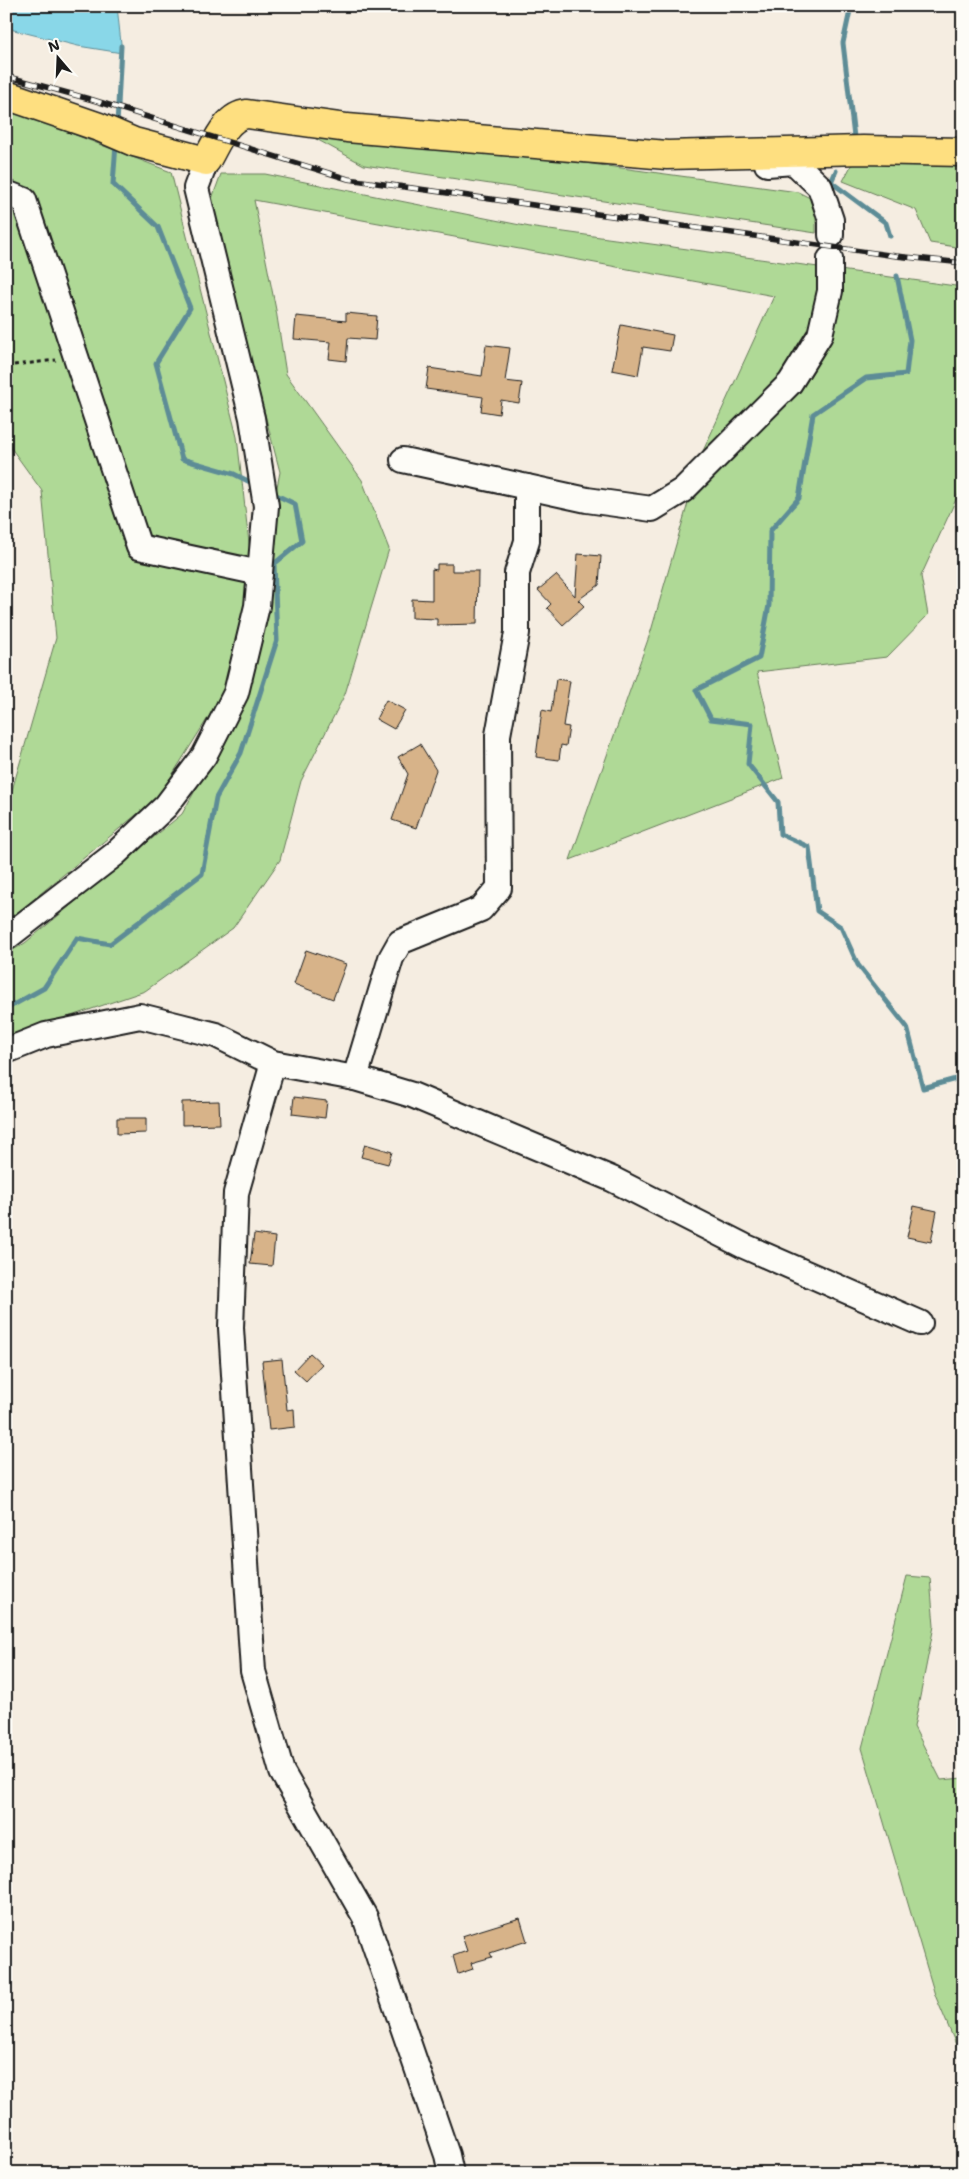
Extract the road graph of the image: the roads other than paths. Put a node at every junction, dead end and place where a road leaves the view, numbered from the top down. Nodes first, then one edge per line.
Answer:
1 (6, 95) edge
2 (963, 152) edge
3 (722, 153) junction
4 (206, 161) junction
5 (6, 193) edge
6 (831, 235) dead end
7 (830, 259) dead end
8 (403, 460) dead end
9 (527, 487) junction
10 (260, 573) junction
11 (6, 938) edge
12 (6, 1051) edge
13 (273, 1063) junction
14 (355, 1078) junction
15 (920, 1323) dead end
16 (451, 2173) edge

1 - 4 main road
2 - 3 main road
3 - 4 main road
3 - 6 street
4 - 10 street
5 - 10 street
7 - 9 street
8 - 9 street
9 - 14 street
10 - 11 street
12 - 13 street
13 - 14 street
13 - 16 street
14 - 15 street

